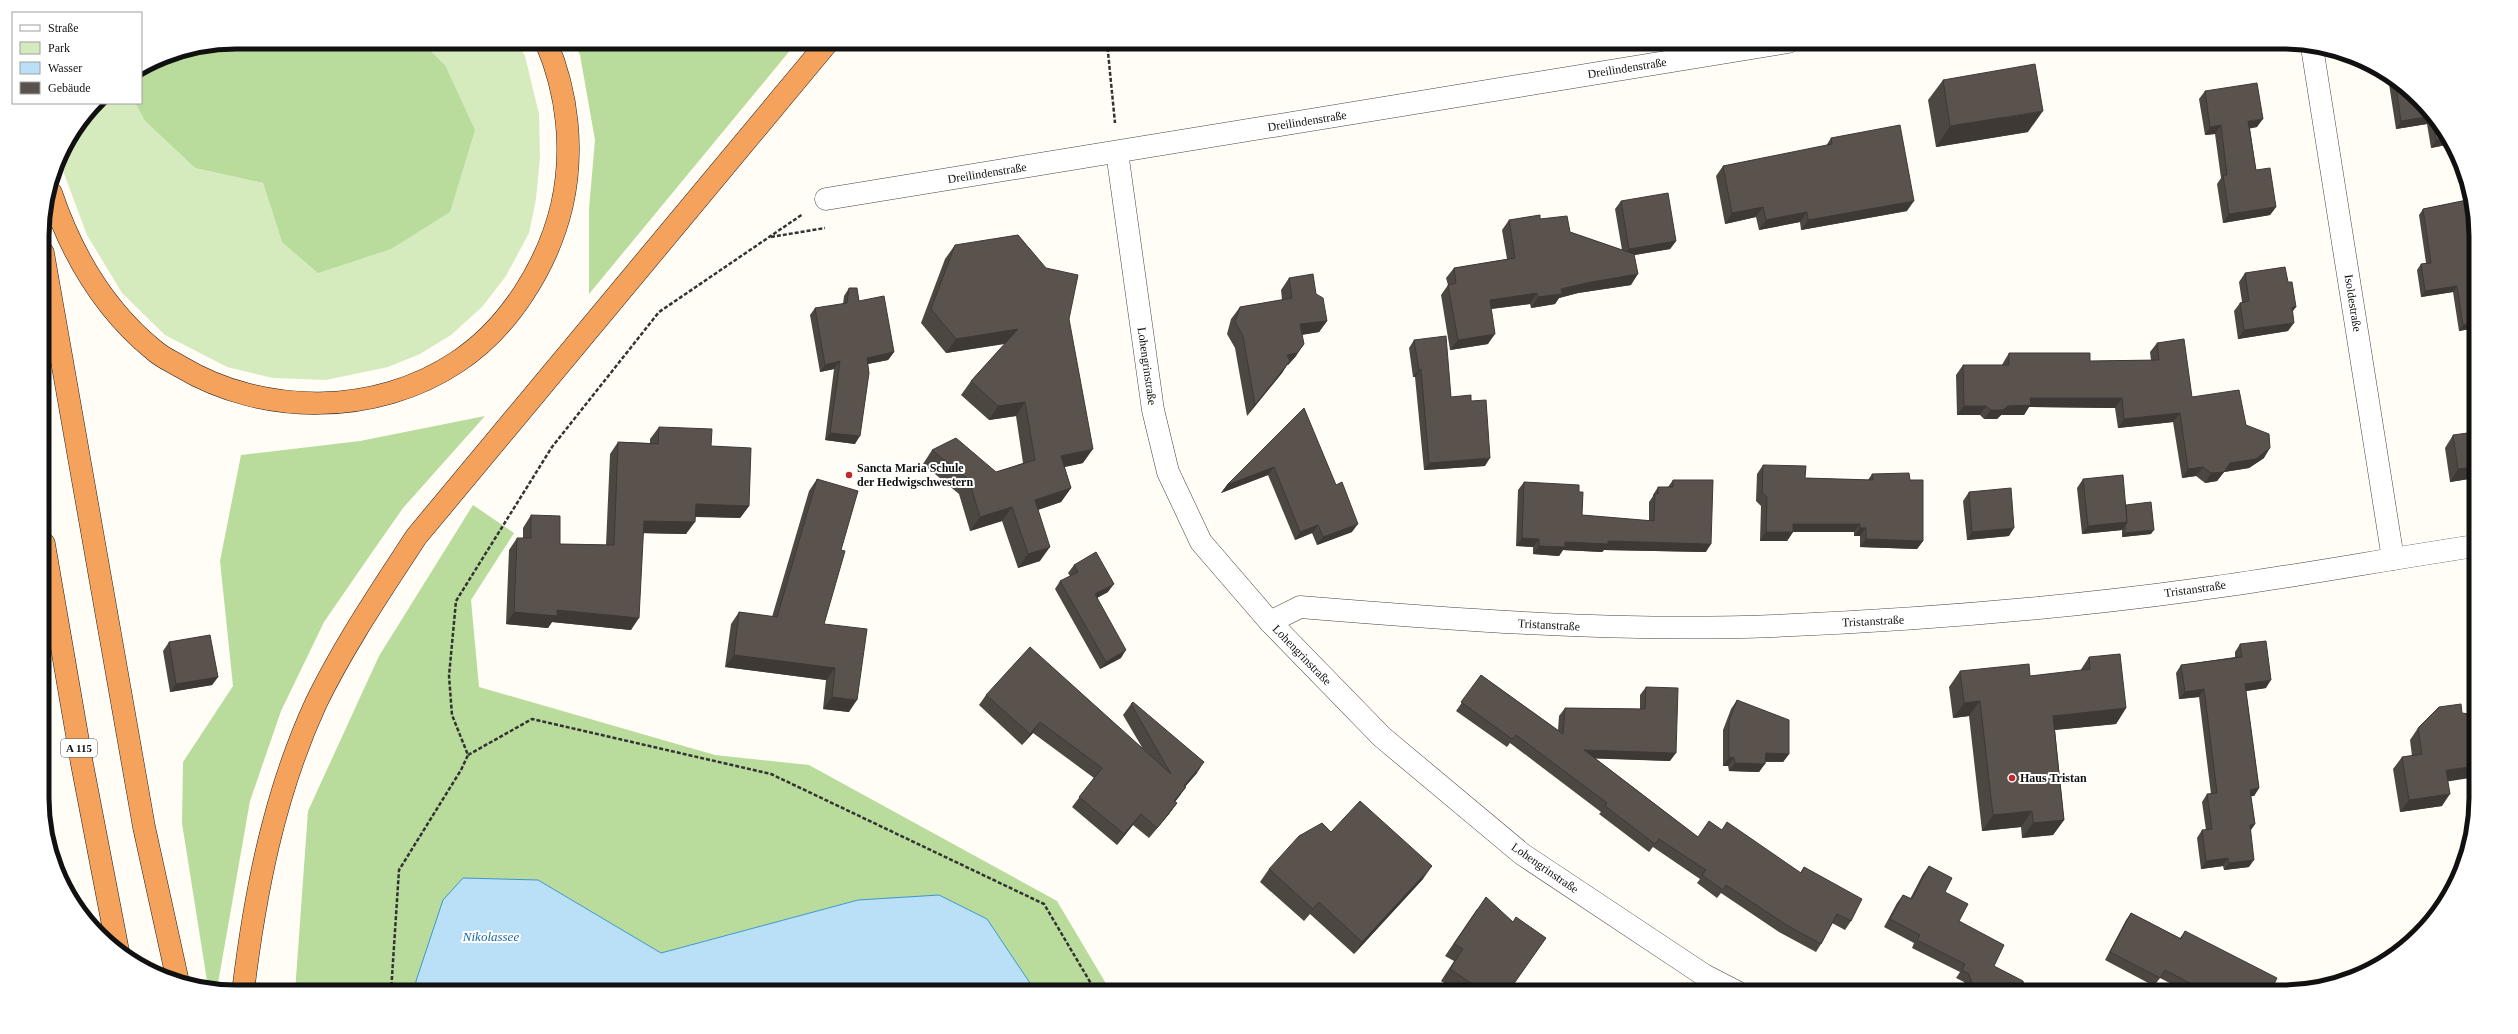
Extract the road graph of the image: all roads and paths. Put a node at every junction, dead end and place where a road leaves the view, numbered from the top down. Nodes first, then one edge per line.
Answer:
1 (548, 49) edge
2 (822, 49) edge
3 (1109, 49) edge
4 (1745, 49) edge
5 (2313, 52) edge
6 (1117, 152) junction
7 (53, 199) edge
8 (826, 199) joint
9 (49, 287) edge
10 (2469, 547) edge
11 (2393, 558) junction
12 (49, 573) edge
13 (1270, 622) junction
14 (468, 755) junction
15 (116, 941) edge
16 (177, 975) edge
17 (243, 985) edge
18 (391, 985) edge
19 (1092, 985) edge
20 (1723, 985) edge

1 - 7 highway
2 - 17 highway
3 - 6 path
4 - 6 street, Dreilindenstraße
5 - 11 street, Isoldestraße
6 - 8 street, Dreilindenstraße
6 - 13 street, Lohengrinstraße
8 - 14 path
9 - 16 highway
10 - 11 street, Tristanstraße
11 - 13 street, Tristanstraße
12 - 15 highway, A 115
13 - 20 street, Lohengrinstraße
14 - 18 path
14 - 19 path

